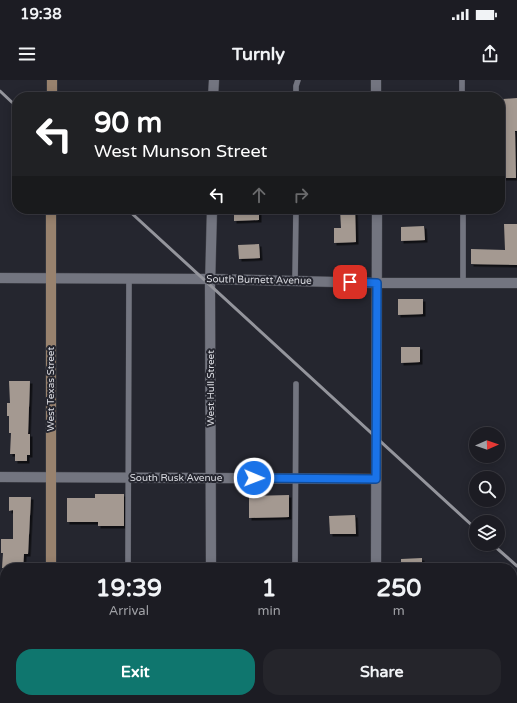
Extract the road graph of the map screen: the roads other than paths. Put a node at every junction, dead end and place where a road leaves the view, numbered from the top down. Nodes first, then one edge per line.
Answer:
1 (52, 80) edge
2 (214, 80) edge
3 (298, 80) edge
4 (376, 80) edge
5 (462, 80) edge
6 (52, 92) edge
7 (213, 92) edge
8 (296, 92) edge
9 (376, 92) edge
10 (462, 92) edge
11 (51, 214) edge
12 (212, 214) edge
13 (296, 214) edge
14 (377, 214) edge
15 (462, 214) edge
16 (51, 277) junction
17 (0, 278) edge
18 (129, 278) junction
19 (210, 279) junction
20 (295, 281) junction
21 (377, 283) junction
22 (463, 283) junction
23 (517, 283) edge
24 (296, 384) dead end
25 (0, 477) edge
26 (51, 478) junction
27 (128, 478) junction
28 (212, 478) junction
29 (295, 478) junction
30 (376, 479) junction
31 (51, 563) edge
32 (128, 563) edge
33 (211, 563) edge
34 (295, 563) edge
35 (376, 563) edge
36 (460, 703) edge
37 (517, 703) edge

1 - 6 street
2 - 7 street
3 - 8 lane
4 - 9 street
5 - 10 lane
11 - 16 street, West Texas Street
12 - 19 street, West Hull Street
13 - 20 lane
14 - 21 street
15 - 22 lane
16 - 17 street, South Burnett Avenue
16 - 18 street, South Burnett Avenue
16 - 26 street, West Texas Street
18 - 19 street, South Burnett Avenue
18 - 27 lane
19 - 20 street, South Burnett Avenue
19 - 28 street, West Hull Street
20 - 21 street, South Burnett Avenue
21 - 22 street, South Burnett Avenue
21 - 30 street
22 - 23 street, South Burnett Avenue
24 - 29 lane
25 - 26 street, South Rusk Avenue
26 - 27 street, South Rusk Avenue
26 - 31 street, West Texas Street
27 - 28 street, South Rusk Avenue
27 - 32 lane
28 - 29 street, South Rusk Avenue
28 - 33 street, West Hull Street
29 - 30 street, South Rusk Avenue
29 - 34 lane
30 - 35 street
36 - 37 street

